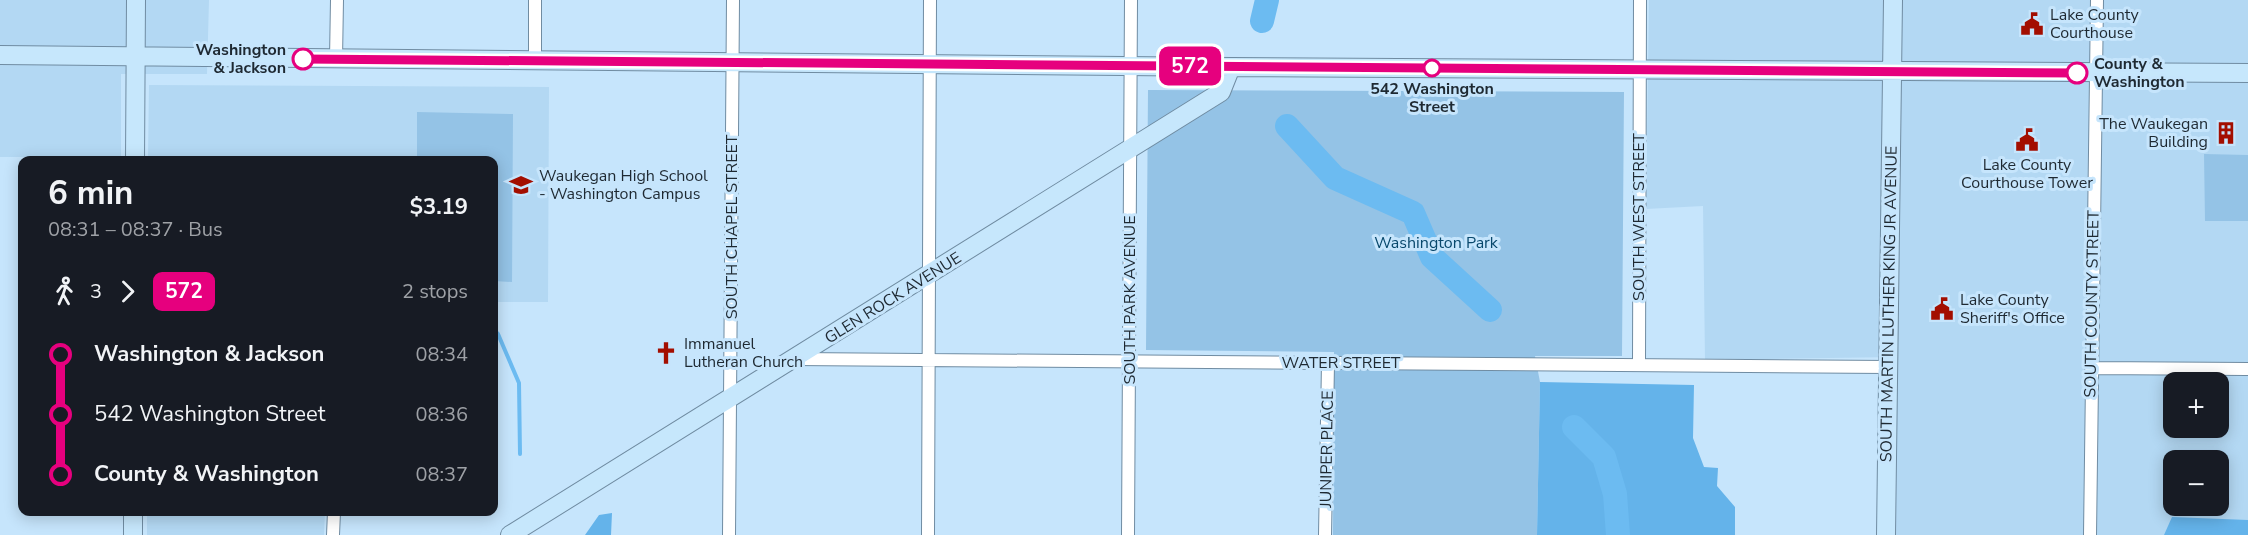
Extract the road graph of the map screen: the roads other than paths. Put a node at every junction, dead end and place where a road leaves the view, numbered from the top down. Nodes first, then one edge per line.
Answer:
1 (136, 0) edge
2 (337, 0) edge
3 (535, 0) edge
4 (733, 0) edge
5 (930, 0) edge
6 (1131, 0) edge
7 (1640, 0) edge
8 (1893, 0) edge
9 (2097, 0) edge
10 (0, 55) edge
11 (135, 57) junction
12 (336, 59) junction
13 (535, 60) junction
14 (733, 62) junction
15 (930, 64) junction
16 (1131, 66) junction
17 (1232, 67) junction
18 (1639, 70) junction
19 (1892, 72) junction
20 (2097, 73) junction
21 (2248, 73) edge
22 (1130, 150) junction
23 (135, 156) edge
24 (929, 276) junction
25 (794, 360) junction
26 (929, 360) junction
27 (1130, 362) junction
28 (1328, 363) junction
29 (1639, 365) junction
30 (1888, 367) junction
31 (2091, 368) junction
32 (2248, 369) edge
33 (730, 399) junction
34 (133, 516) edge
35 (334, 516) edge
36 (133, 535) edge
37 (333, 535) edge
38 (510, 535) edge
39 (729, 535) edge
40 (928, 535) edge
41 (1128, 535) edge
42 (1325, 535) edge
43 (1886, 535) edge
44 (2090, 535) edge

1 - 11 main road
2 - 12 street
3 - 13 street
4 - 14 street, SOUTH CHAPEL STREET
5 - 15 street
6 - 16 street, SOUTH PARK AVENUE
7 - 18 street, SOUTH WEST STREET
8 - 19 main road, SOUTH MARTIN LUTHER KING JR AVENUE
9 - 20 street, SOUTH COUNTY STREET
10 - 11 main road
11 - 12 main road
11 - 23 main road
12 - 13 main road
13 - 14 main road
14 - 15 main road
14 - 33 street, SOUTH CHAPEL STREET
15 - 16 main road
15 - 24 street
16 - 17 main road
16 - 22 street, SOUTH PARK AVENUE
17 - 18 main road
17 - 22 main road, GLEN ROCK AVENUE
18 - 19 main road
18 - 29 street, SOUTH WEST STREET
19 - 20 main road
19 - 30 main road, SOUTH MARTIN LUTHER KING JR AVENUE
20 - 21 main road
20 - 31 street, SOUTH COUNTY STREET
22 - 24 main road, GLEN ROCK AVENUE
22 - 27 street, SOUTH PARK AVENUE
24 - 25 main road, GLEN ROCK AVENUE
24 - 26 street
25 - 26 street, WATER STREET
25 - 33 main road, GLEN ROCK AVENUE
26 - 27 street, WATER STREET
26 - 40 street
27 - 28 street, WATER STREET
27 - 41 street, SOUTH PARK AVENUE
28 - 29 street, WATER STREET
28 - 42 street, JUNIPER PLACE
29 - 30 street, WATER STREET
30 - 43 main road, SOUTH MARTIN LUTHER KING JR AVENUE
31 - 32 street
31 - 44 street, SOUTH COUNTY STREET
33 - 38 main road, GLEN ROCK AVENUE
33 - 39 street, SOUTH CHAPEL STREET
34 - 36 main road
35 - 37 street

